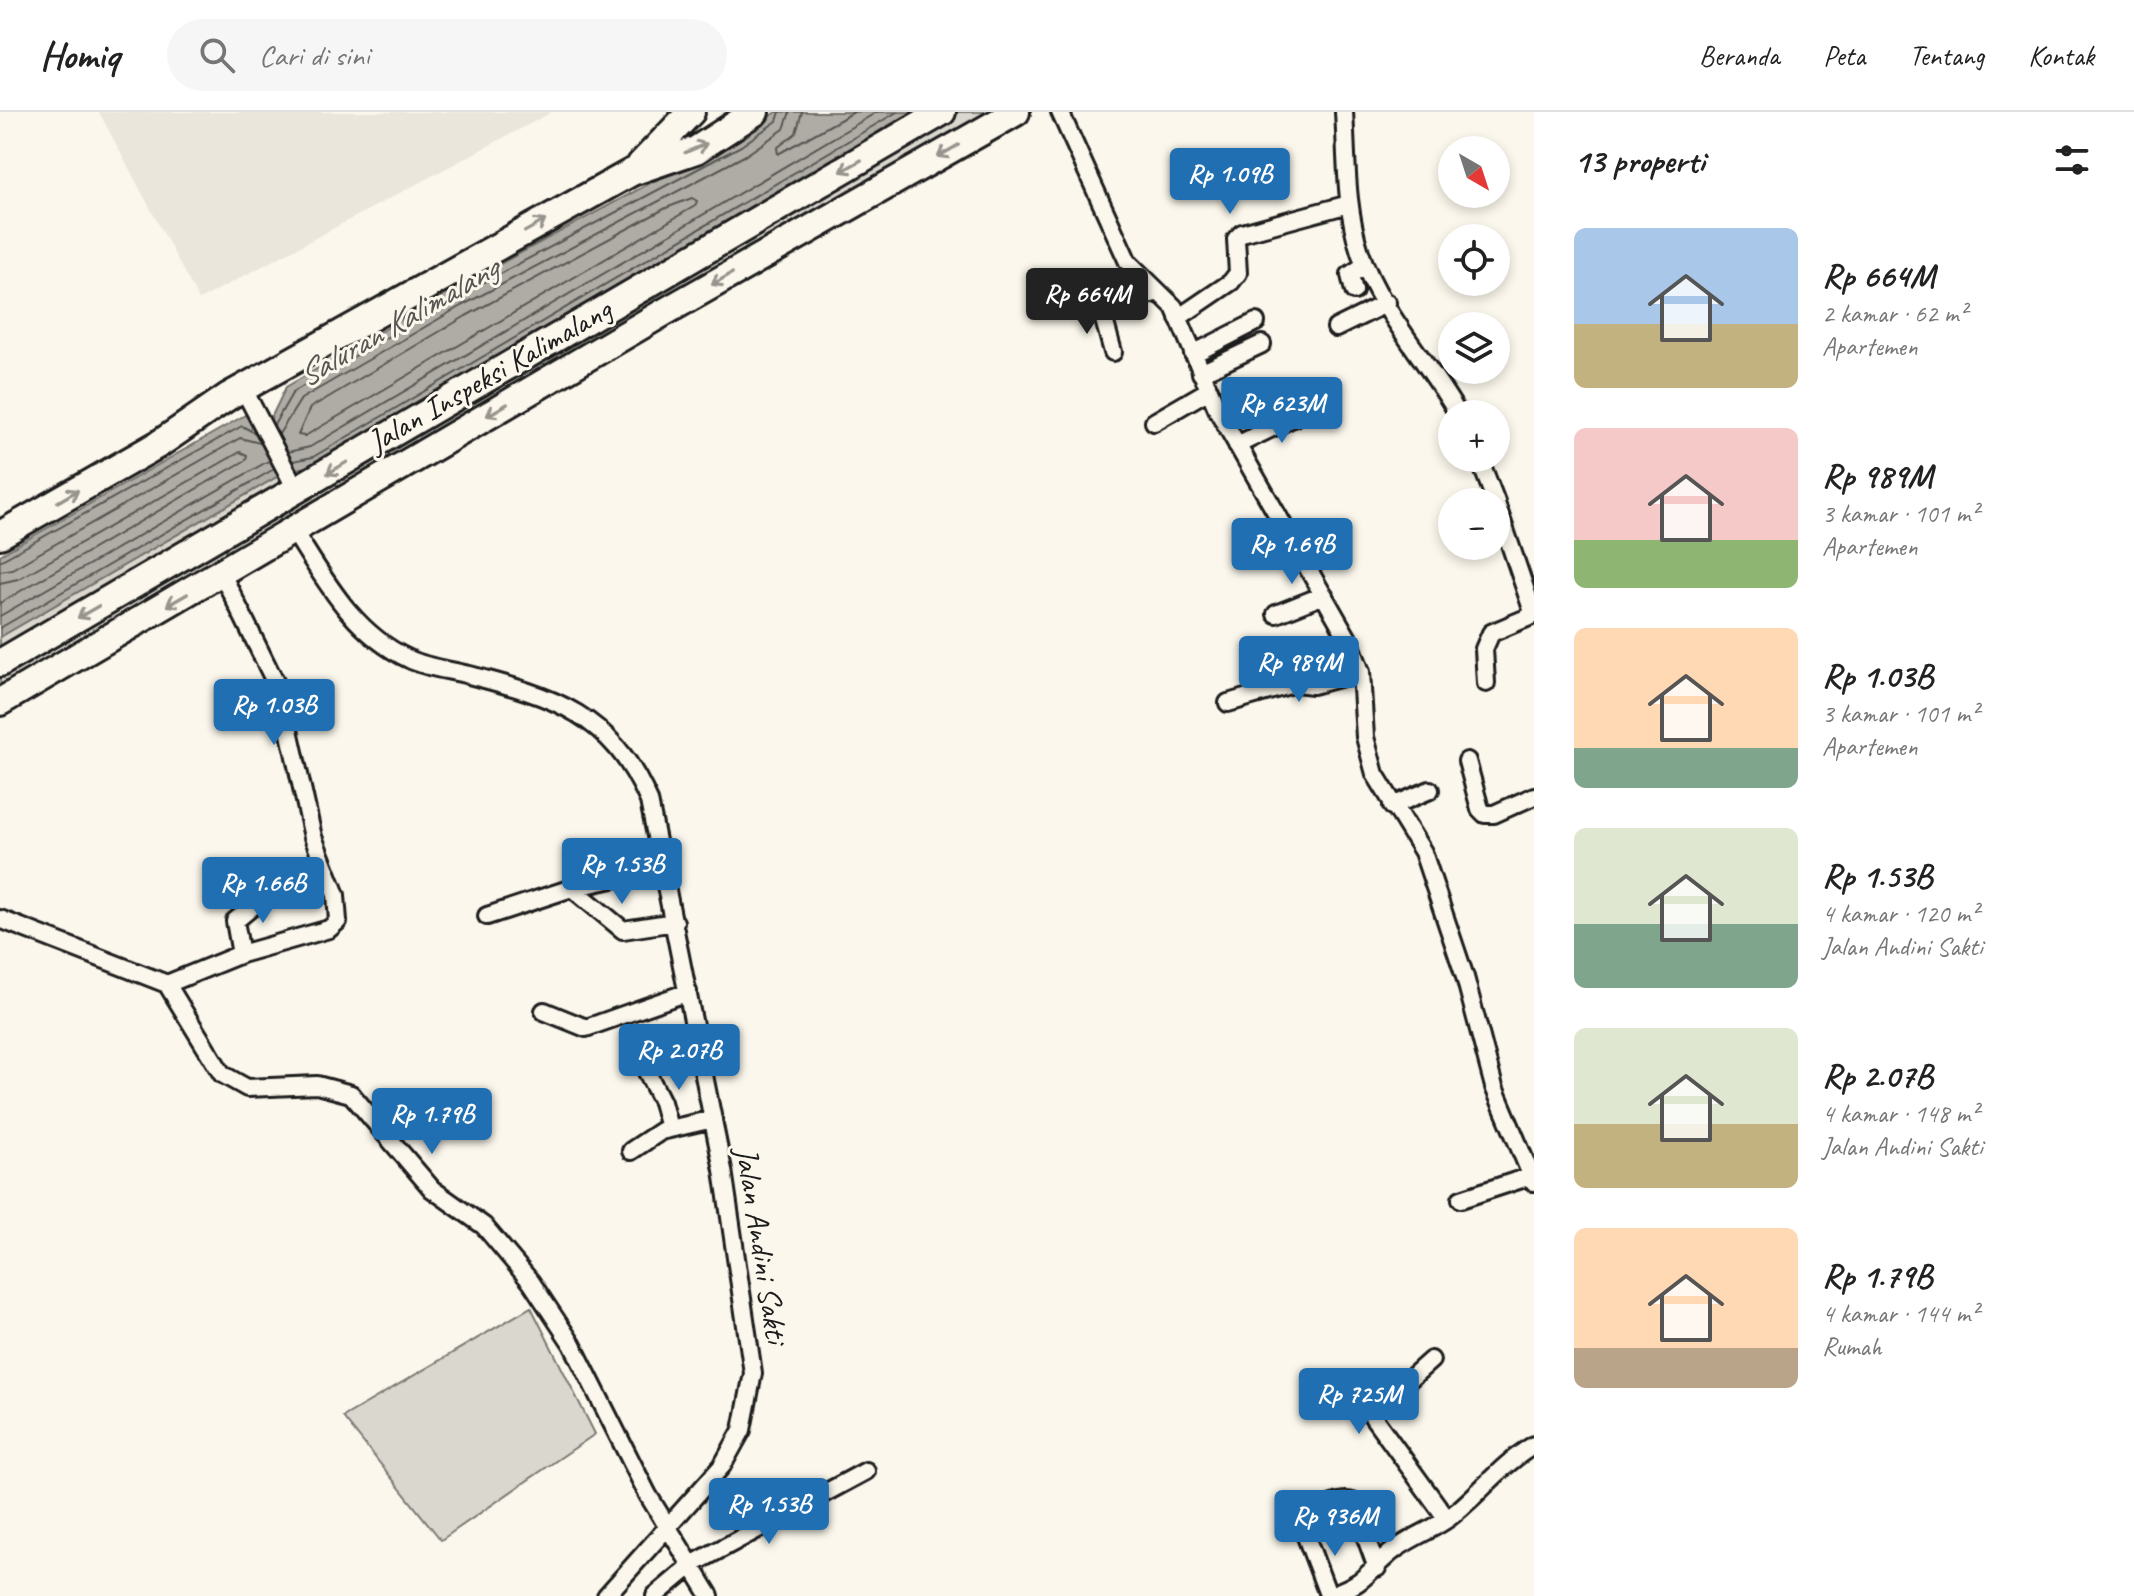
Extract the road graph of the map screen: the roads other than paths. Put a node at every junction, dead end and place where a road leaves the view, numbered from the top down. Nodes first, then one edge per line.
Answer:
1 (691, 112) edge
2 (755, 112) edge
3 (942, 112) edge
4 (1016, 112) edge
5 (1060, 112) edge
6 (1344, 112) edge
7 (632, 172) junction
8 (1349, 204) junction
9 (1365, 265) junction
10 (1079, 291) dead end
11 (1354, 291) dead end
12 (1158, 292) junction
13 (1387, 303) junction
14 (1101, 309) junction
15 (1178, 318) junction
16 (1256, 322) dead end
17 (1336, 328) dead end
18 (1262, 344) dead end
19 (1113, 352) dead end
20 (1193, 354) junction
21 (1201, 373) junction
22 (243, 388) junction
23 (1209, 390) junction
24 (1449, 400) edge
25 (1309, 410) dead end
26 (1154, 422) dead end
27 (1237, 445) junction
28 (294, 485) junction
29 (293, 530) junction
30 (0, 535) edge
31 (1510, 544) edge
32 (222, 574) junction
33 (1324, 595) junction
34 (1276, 614) dead end
35 (1534, 615) edge
36 (0, 663) edge
37 (1361, 672) junction
38 (1486, 683) dead end
39 (0, 702) edge
40 (1228, 703) dead end
41 (1467, 761) dead end
42 (1430, 790) dead end
43 (1534, 796) edge
44 (1392, 806) junction
45 (662, 868) junction
46 (572, 888) junction
47 (254, 897) dead end
48 (487, 916) dead end
49 (0, 919) edge
50 (675, 922) junction
51 (241, 954) junction
52 (167, 984) junction
53 (688, 992) junction
54 (544, 1011) dead end
55 (647, 1072) dead end
56 (713, 1119) junction
57 (669, 1128) junction
58 (631, 1151) dead end
59 (1533, 1179) edge
60 (1461, 1199) dead end
61 (1431, 1360) dead end
62 (1534, 1445) edge
63 (866, 1471) dead end
64 (1447, 1519) junction
65 (668, 1529) junction
66 (693, 1564) junction
67 (1377, 1568) junction
68 (1365, 1589) edge
69 (1333, 1595) edge
70 (606, 1596) edge
71 (655, 1596) edge
72 (710, 1596) edge

1 - 7 main road
7 -> 2 main road
3 -> 28 main road, Jalan Inspeksi Kalimalang
4 -> 29 main road, Jalan Inspeksi Kalimalang
5 - 12 street
6 - 8 street
22 -> 7 main road
8 - 9 street
8 - 15 street
9 - 11 street
9 - 13 street
10 - 14 street
12 - 14 street
12 - 15 street
13 - 17 street
13 - 24 street
14 - 19 street
15 - 20 street
16 - 20 street
18 - 21 street
20 - 21 street
21 - 23 street
22 - 28 street
30 -> 22 main road
23 - 26 street
23 - 27 street
25 - 27 street
27 - 33 street
28 -> 36 main road, Jalan Inspeksi Kalimalang
29 - 32 main road, Jalan Inspeksi Kalimalang
29 - 45 street, Jalan Andini Sakti
31 - 35 street
32 -> 39 main road, Jalan Inspeksi Kalimalang
32 - 51 street
33 - 34 street
33 - 37 street
35 - 38 street
37 - 40 street
37 - 44 street
41 - 43 street
42 - 44 street
44 - 59 street
45 - 46 street
45 - 50 street, Jalan Andini Sakti
46 - 48 street
46 - 50 street
47 - 51 street
49 - 52 street
50 - 53 street, Jalan Andini Sakti
51 - 52 street
52 - 65 street
53 - 54 street
53 - 56 street, Jalan Andini Sakti
55 - 57 street
56 - 57 street
56 - 65 street, Jalan Andini Sakti
57 - 58 street
59 - 60 street
61 - 64 street
62 - 64 street
63 - 66 street
64 - 67 street
65 - 66 street
65 - 70 street, Jalan Andini Sakti
66 - 71 street
66 - 72 street
67 - 68 street
67 - 69 street
68 - 69 street

